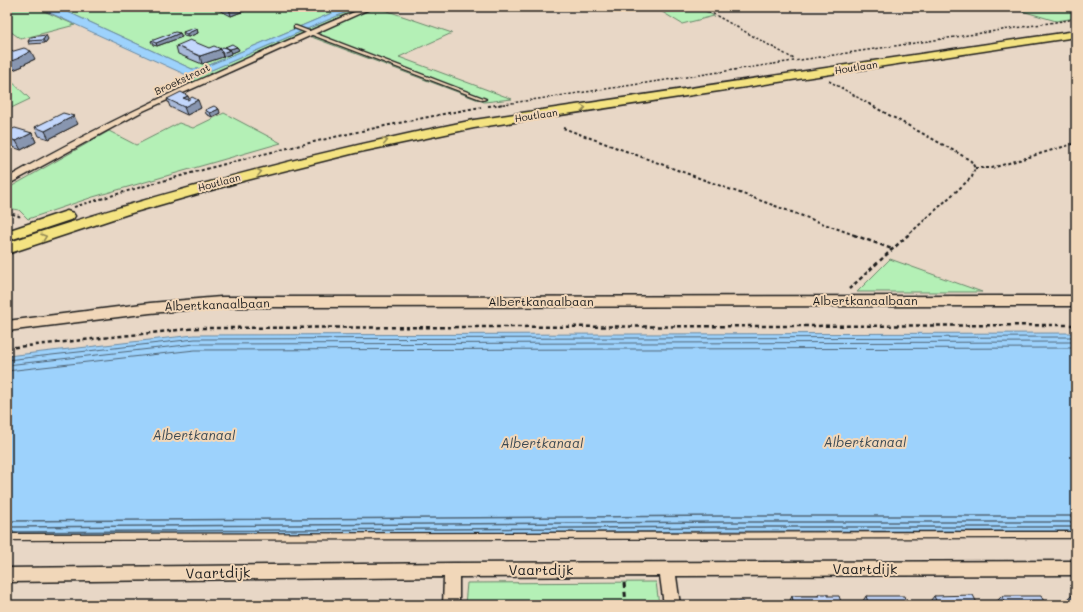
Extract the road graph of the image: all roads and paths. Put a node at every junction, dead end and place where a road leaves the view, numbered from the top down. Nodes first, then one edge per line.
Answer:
1 (371, 7) edge
2 (700, 7) edge
3 (1076, 19) edge
4 (1076, 26) edge
5 (295, 27) dead end
6 (309, 32) junction
7 (1076, 34) edge
8 (795, 60) junction
9 (836, 85) dead end
10 (484, 99) dead end
11 (563, 128) dead end
12 (1076, 143) edge
13 (975, 168) junction
14 (7, 182) edge
15 (164, 185) dead end
16 (149, 189) dead end
17 (71, 208) dead end
18 (7, 212) edge
19 (24, 222) dead end
20 (7, 236) edge
21 (7, 249) edge
22 (892, 249) junction
23 (850, 301) junction
24 (1076, 301) edge
25 (1076, 325) edge
26 (7, 326) edge
27 (7, 348) edge
28 (1076, 535) edge
29 (7, 536) edge
30 (1076, 568) edge
31 (452, 570) junction
32 (622, 570) junction
33 (667, 570) junction
34 (7, 575) edge
35 (626, 603) dead end
36 (451, 605) edge
37 (672, 605) edge

1 - 6 street, Broekstraat
2 - 8 path
3 - 8 path
4 - 15 main road, Houtlaan
5 - 6 lane
6 - 10 lane
6 - 14 street, Broekstraat
21 -> 7 main road, Houtlaan
8 - 17 path
9 - 13 path
11 - 22 path
12 - 13 path
13 - 22 path
16 - 20 main road
18 - 19 path
22 - 23 path
23 - 24 street, Albertkanaalbaan
23 - 26 street, Albertkanaalbaan
25 - 27 path, Albertkanaalbaan
28 - 29 lane
30 - 33 street, Vaartdijk
31 - 32 street, Vaartdijk
31 - 34 street, Vaartdijk
31 - 36 street
32 - 33 street, Vaartdijk
32 - 35 path
33 - 37 street

